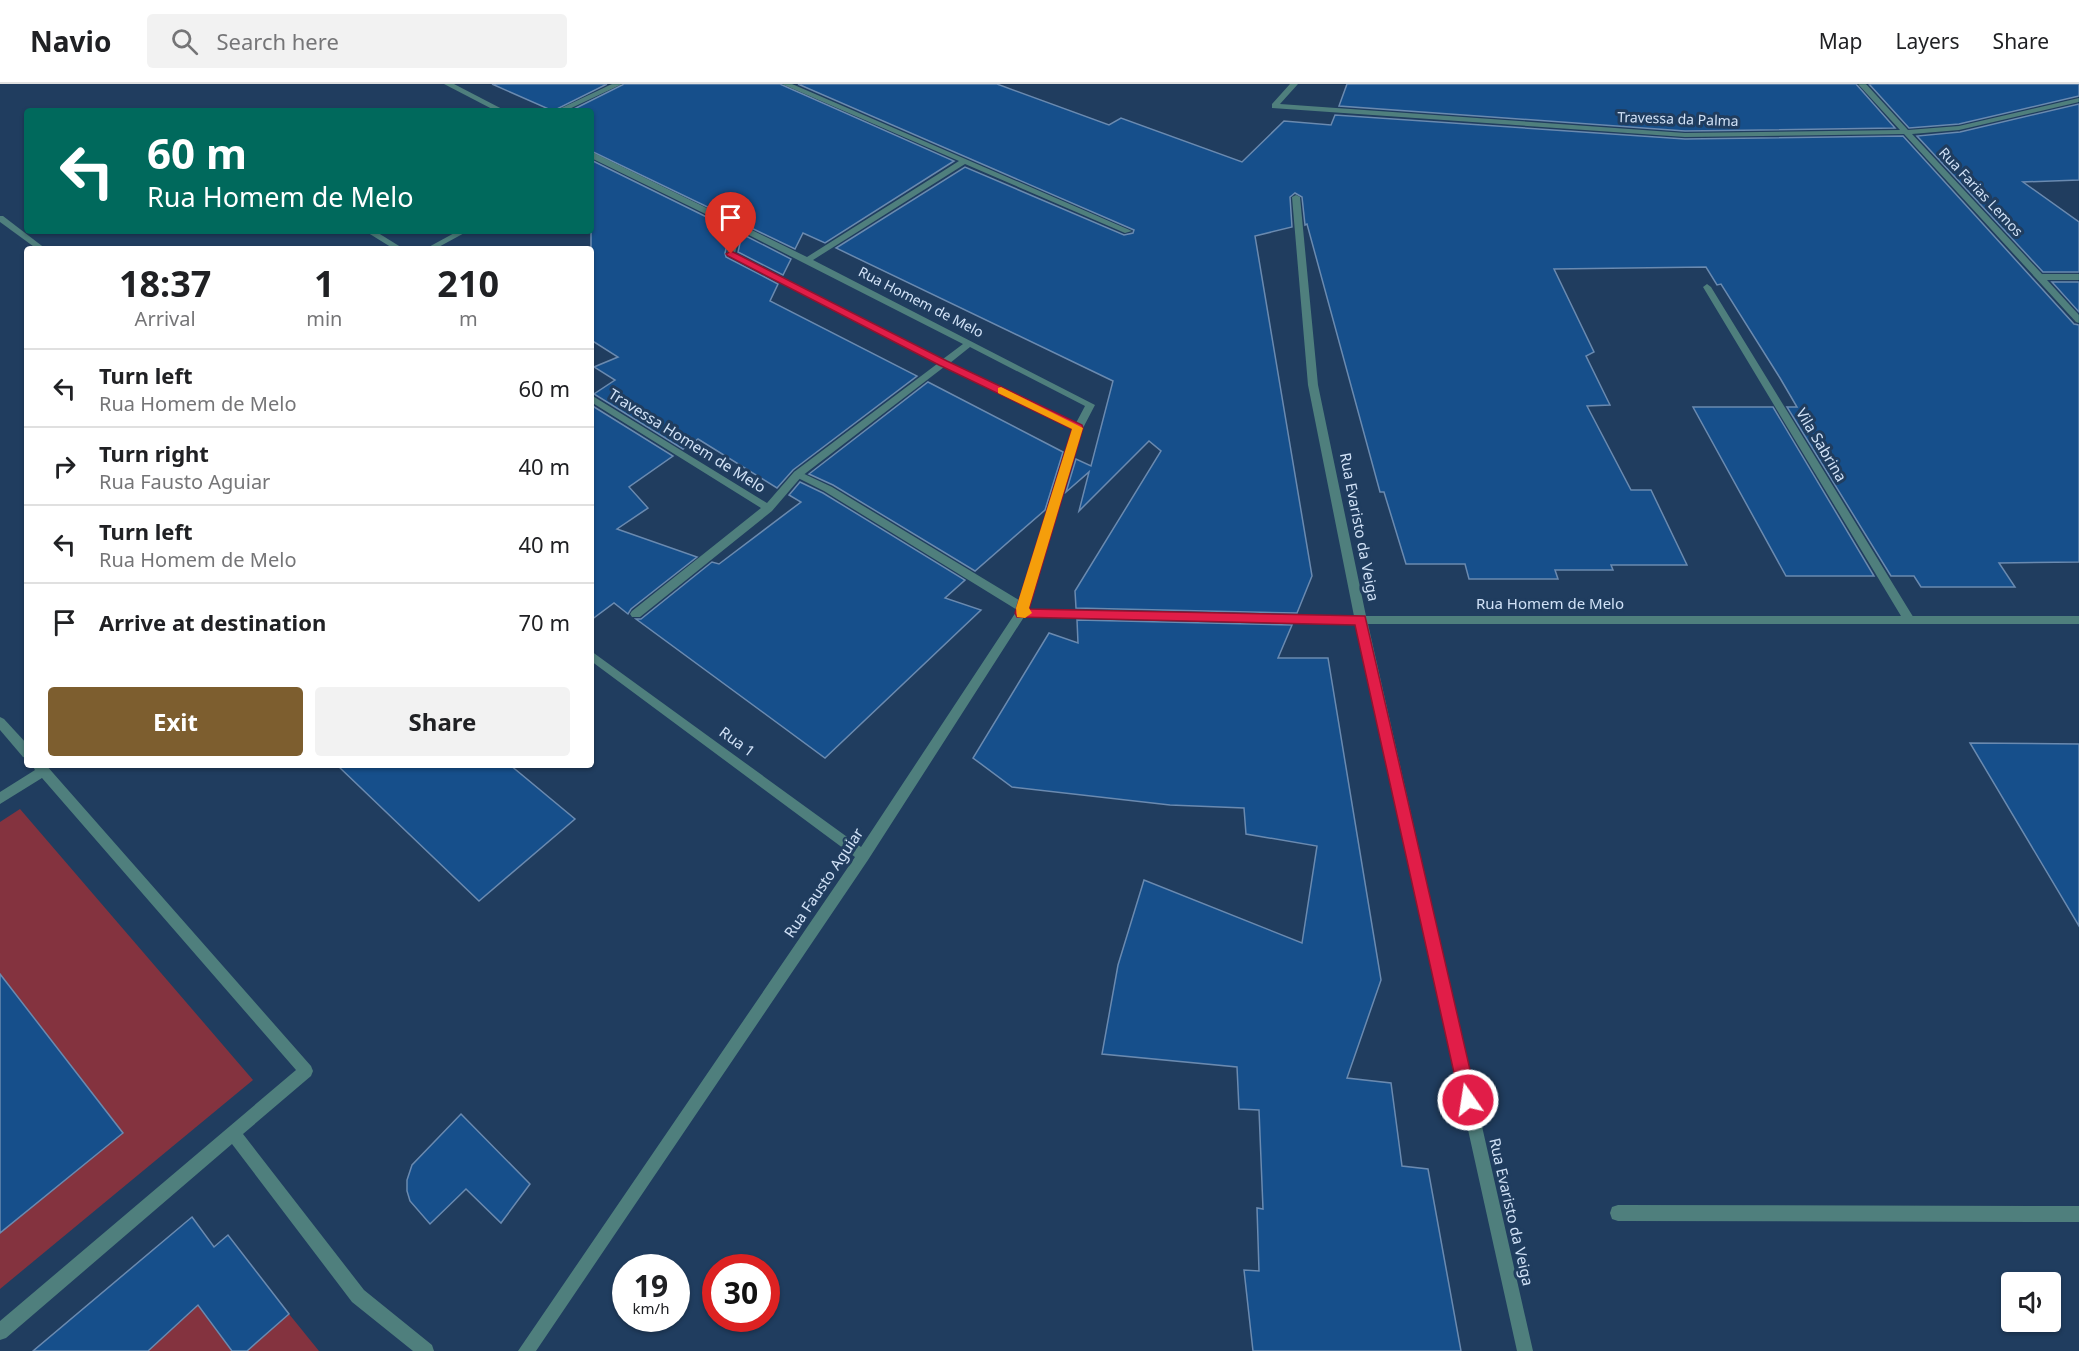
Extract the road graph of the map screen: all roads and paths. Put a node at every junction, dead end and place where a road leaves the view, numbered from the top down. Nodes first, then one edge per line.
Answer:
1 (448, 84) edge
2 (618, 84) edge
3 (786, 84) edge
4 (1294, 84) edge
5 (1862, 84) edge
6 (2079, 100) edge
7 (496, 108) edge
8 (566, 108) edge
9 (1906, 132) junction
10 (594, 156) edge
11 (601, 160) junction
12 (964, 161) junction
13 (594, 164) edge
14 (1296, 197) dead end
15 (0, 218) edge
16 (738, 227) junction
17 (1128, 231) dead end
18 (374, 234) edge
19 (458, 234) edge
20 (38, 246) edge
21 (395, 246) edge
22 (435, 246) edge
23 (807, 260) junction
24 (2041, 277) junction
25 (2079, 277) edge
26 (1707, 287) dead end
27 (2079, 320) edge
28 (970, 343) junction
29 (943, 363) junction
30 (594, 401) edge
31 (1090, 405) joint
32 (1078, 428) junction
33 (798, 474) junction
34 (768, 508) junction
35 (1022, 611) junction
36 (636, 614) dead end
37 (1908, 618) junction
38 (1361, 620) junction
39 (2079, 620) edge
40 (594, 657) edge
41 (0, 722) edge
42 (24, 750) edge
43 (41, 768) edge
44 (0, 799) edge
45 (863, 856) junction
46 (232, 1133) junction
47 (1618, 1213) dead end
48 (2079, 1214) edge
49 (0, 1332) edge
50 (426, 1351) edge
51 (526, 1351) edge
52 (1525, 1351) edge

1 - 7 street
2 - 8 street
3 - 12 street
4 - 9 street, Travessa da Palma
5 - 9 street, Rua Farias Lemos
6 - 9 street, Travessa da Palma
9 - 24 street, Rua Farias Lemos
10 - 11 street, Rua Homem de Melo
11 - 13 street
11 - 16 street, Rua Homem de Melo
12 - 17 street
12 - 23 street
14 - 38 street, Rua Evaristo da Veiga
15 - 20 street
16 - 23 street, Rua Homem de Melo
16 - 29 street
18 - 21 street
19 - 22 street
23 - 28 street, Rua Homem de Melo
24 - 25 street
24 - 27 street, Rua Farias Lemos
26 - 37 street, Vila Sabrina
28 - 29 street, Travessa Homem de Melo
28 - 31 street, Rua Homem de Melo
29 - 32 street
29 - 33 street, Travessa Homem de Melo
30 - 34 street, Travessa Homem de Melo
31 - 32 street, Rua Fausto Aguiar
32 - 35 street, Rua Fausto Aguiar
33 - 34 street, Travessa Homem de Melo
33 - 35 street
34 - 36 street, Travessa Homem de Melo
35 - 38 street, Rua Homem de Melo
35 - 45 street, Rua Fausto Aguiar
37 - 38 street, Rua Homem de Melo
37 - 39 street, Rua Homem de Melo
38 - 52 street, Rua Evaristo da Veiga
40 - 45 street, Rua 1
41 - 42 street
43 - 44 street
43 - 46 street
45 - 51 street, Rua Fausto Aguiar
46 - 49 street
46 - 50 street
47 - 48 street

